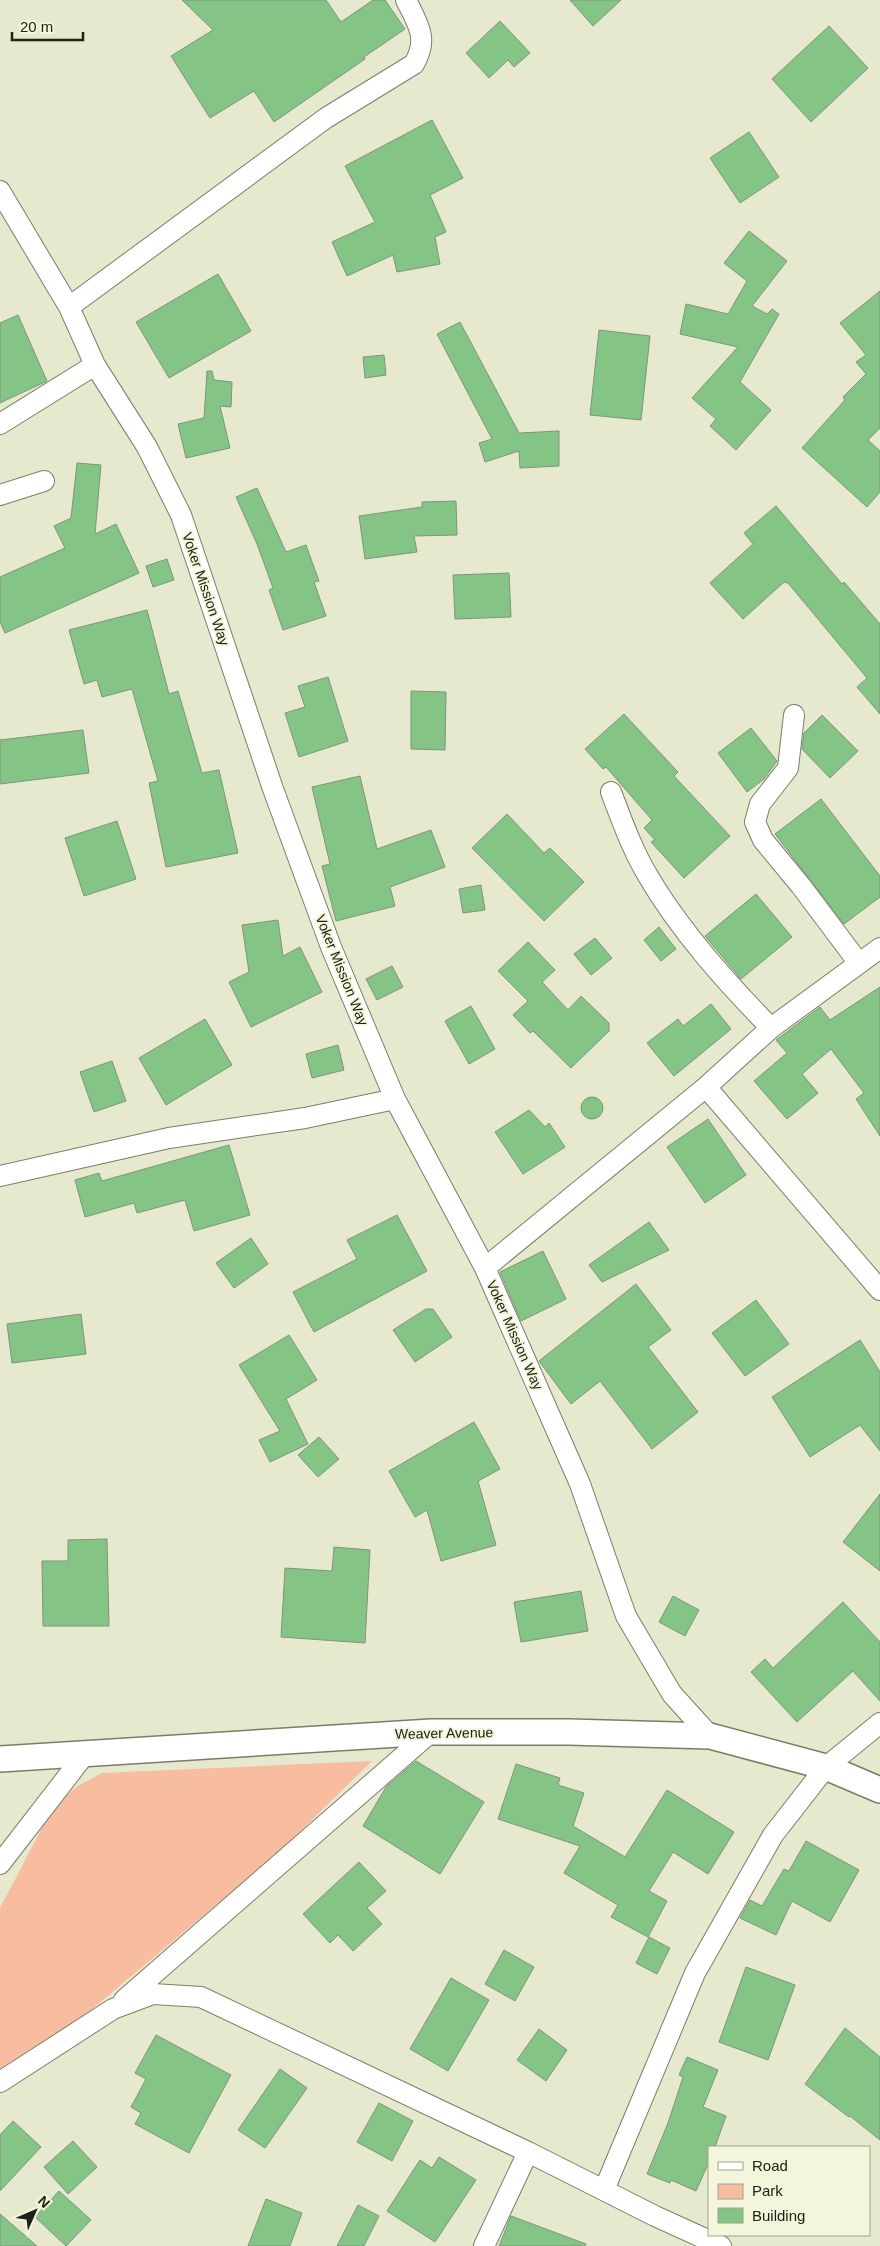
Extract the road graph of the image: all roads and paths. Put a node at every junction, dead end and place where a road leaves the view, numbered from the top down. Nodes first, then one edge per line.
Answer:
1 (406, 0) edge
2 (0, 191) edge
3 (69, 307) junction
4 (95, 365) junction
5 (0, 424) edge
6 (44, 481) dead end
7 (0, 495) edge
8 (794, 715) dead end
9 (610, 792) dead end
10 (880, 948) edge
11 (858, 962) junction
12 (771, 1028) junction
13 (706, 1087) junction
14 (394, 1099) junction
15 (0, 1176) edge
16 (485, 1268) junction
17 (880, 1290) edge
18 (880, 1723) edge
19 (432, 1732) junction
20 (710, 1736) junction
21 (84, 1754) junction
22 (0, 1759) edge
23 (826, 1767) junction
24 (880, 1790) edge
25 (0, 1864) edge
26 (113, 2009) junction
27 (0, 2082) edge
28 (528, 2152) junction
29 (604, 2190) junction
30 (484, 2246) edge
31 (720, 2246) edge

1 - 3 street
2 - 3 street, Voker Mission Way
3 - 4 street, Voker Mission Way
4 - 5 street
4 - 14 street, Voker Mission Way
6 - 7 street
8 - 11 street
9 - 12 street
10 - 11 street
11 - 12 street
12 - 13 street
13 - 16 street
13 - 17 street
14 - 15 street
14 - 16 street, Voker Mission Way
16 - 20 street, Voker Mission Way
18 - 23 street
19 - 20 street, Weaver Avenue
19 - 21 street, Weaver Avenue
19 - 26 street
20 - 23 street, Weaver Avenue
21 - 22 street, Weaver Avenue
21 - 25 street
23 - 24 street, Weaver Avenue
23 - 29 street
26 - 27 street
26 - 28 street
28 - 29 street
28 - 30 street
29 - 31 street

